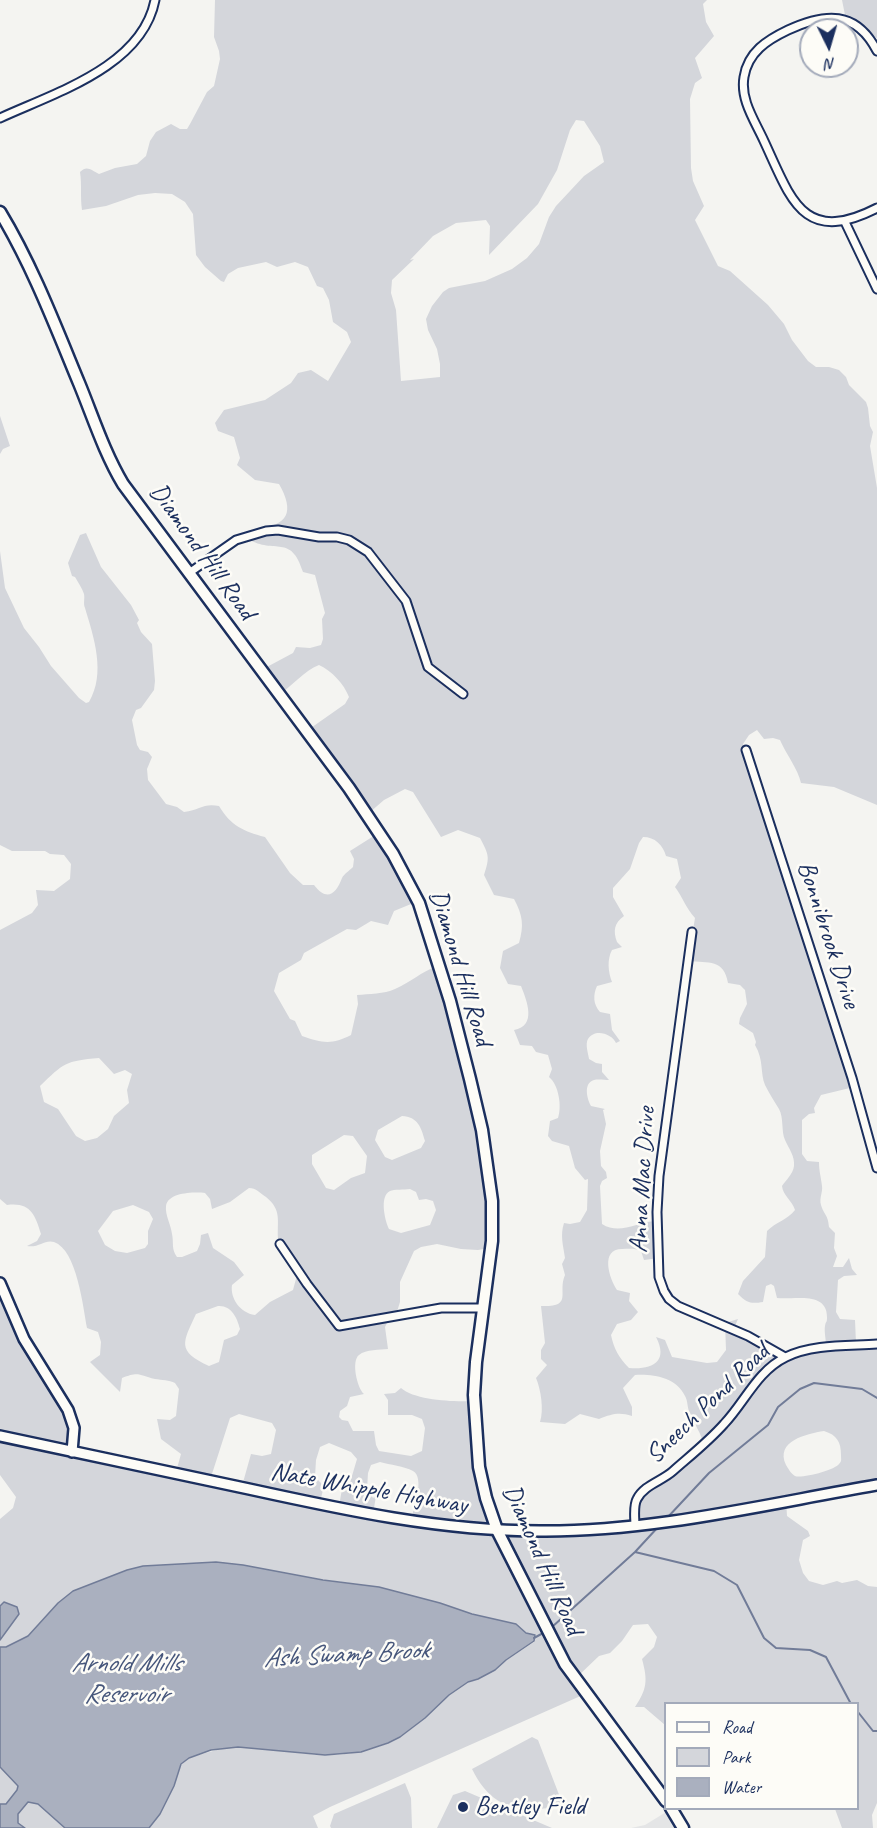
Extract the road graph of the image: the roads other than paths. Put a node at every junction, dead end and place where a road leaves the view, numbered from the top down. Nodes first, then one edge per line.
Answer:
1 (155, 0) edge
2 (877, 51) edge
3 (0, 118) edge
4 (877, 208) edge
5 (0, 212) edge
6 (845, 222) junction
7 (877, 289) edge
8 (189, 573) junction
9 (463, 694) dead end
10 (746, 750) dead end
11 (692, 932) dead end
12 (877, 1168) edge
13 (280, 1244) dead end
14 (0, 1283) edge
15 (484, 1308) junction
16 (877, 1344) edge
17 (785, 1357) junction
18 (0, 1436) edge
19 (72, 1452) junction
20 (877, 1485) edge
21 (635, 1526) junction
22 (497, 1530) junction
23 (664, 1798) edge
24 (672, 1810) edge
25 (683, 1828) edge

1 - 3 street
2 - 6 street
4 - 6 street
5 - 8 main road, Diamond Hill Road
6 - 7 street
8 - 9 street
8 - 15 main road, Diamond Hill Road
10 - 12 street, Bonnibrook Drive
11 - 17 street, Anna Mac Drive
13 - 15 street
14 - 19 main road
15 - 22 main road, Diamond Hill Road
16 - 17 street, Sneech Pond Road
17 - 21 street, Sneech Pond Road
18 - 19 main road, Nate Whipple Highway
19 - 22 main road, Nate Whipple Highway
20 - 21 main road, Nate Whipple Highway
21 - 22 main road, Nate Whipple Highway
22 - 23 main road, Diamond Hill Road
24 - 25 main road

